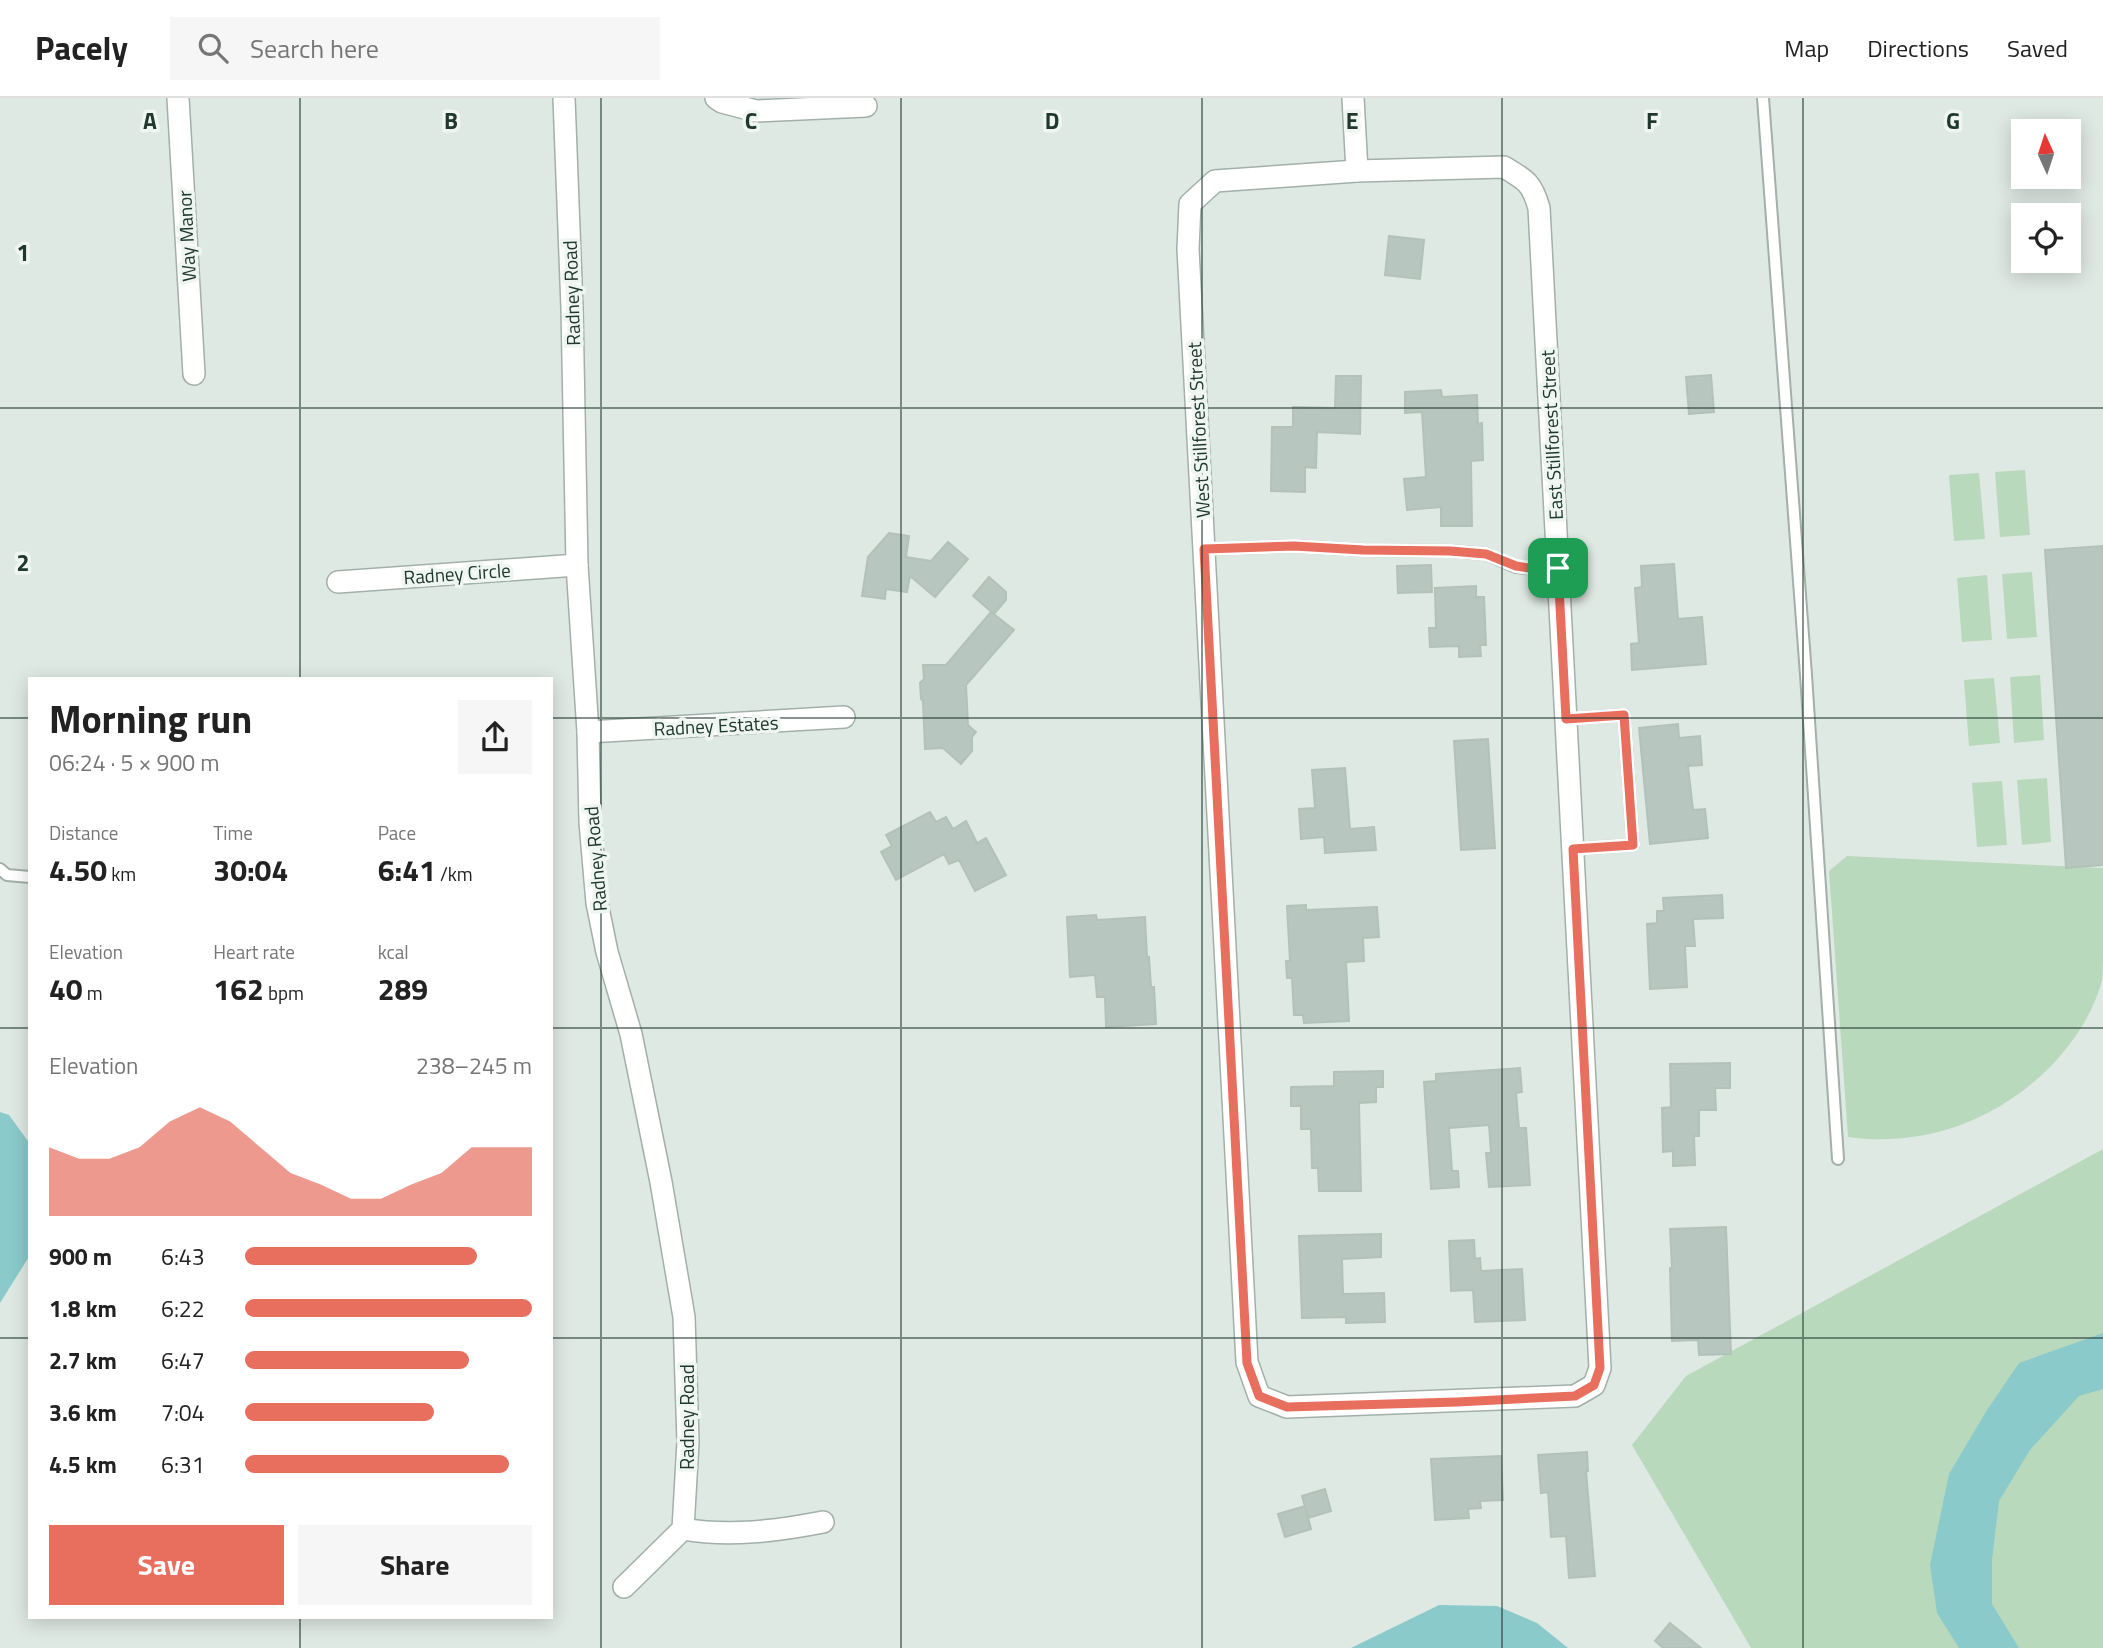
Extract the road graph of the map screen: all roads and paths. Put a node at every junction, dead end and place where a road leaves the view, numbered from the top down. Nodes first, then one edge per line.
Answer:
1 (178, 98) edge
2 (564, 98) edge
3 (716, 98) edge
4 (1353, 98) edge
5 (1763, 98) edge
6 (866, 106) dead end
7 (1357, 171) junction
8 (194, 374) dead end
9 (1204, 549) junction
10 (577, 565) junction
11 (1558, 568) junction
12 (338, 582) dead end
13 (844, 717) dead end
14 (1566, 719) junction
15 (588, 732) junction
16 (1573, 849) junction
17 (0, 869) edge
18 (28, 877) edge
19 (1838, 1159) dead end
20 (1405, 1404) joint
21 (822, 1522) dead end
22 (683, 1529) junction
23 (624, 1587) dead end

1 - 8 street, Way Manor
2 - 10 street, Radney Road
3 - 6 street
4 - 7 street
5 - 19 lane
7 - 9 street, West Stillforest Street
7 - 11 street, East Stillforest Street
9 - 11 lane
9 - 20 street, West Stillforest Street
10 - 12 street, Radney Circle
10 - 15 street, Radney Road
11 - 14 street, East Stillforest Street
13 - 15 street, Radney Estates
14 - 16 street, East Stillforest Street
14 - 16 lane
15 - 22 street, Radney Road
16 - 20 street, East Stillforest Street
17 - 18 lane
21 - 22 street
22 - 23 street

